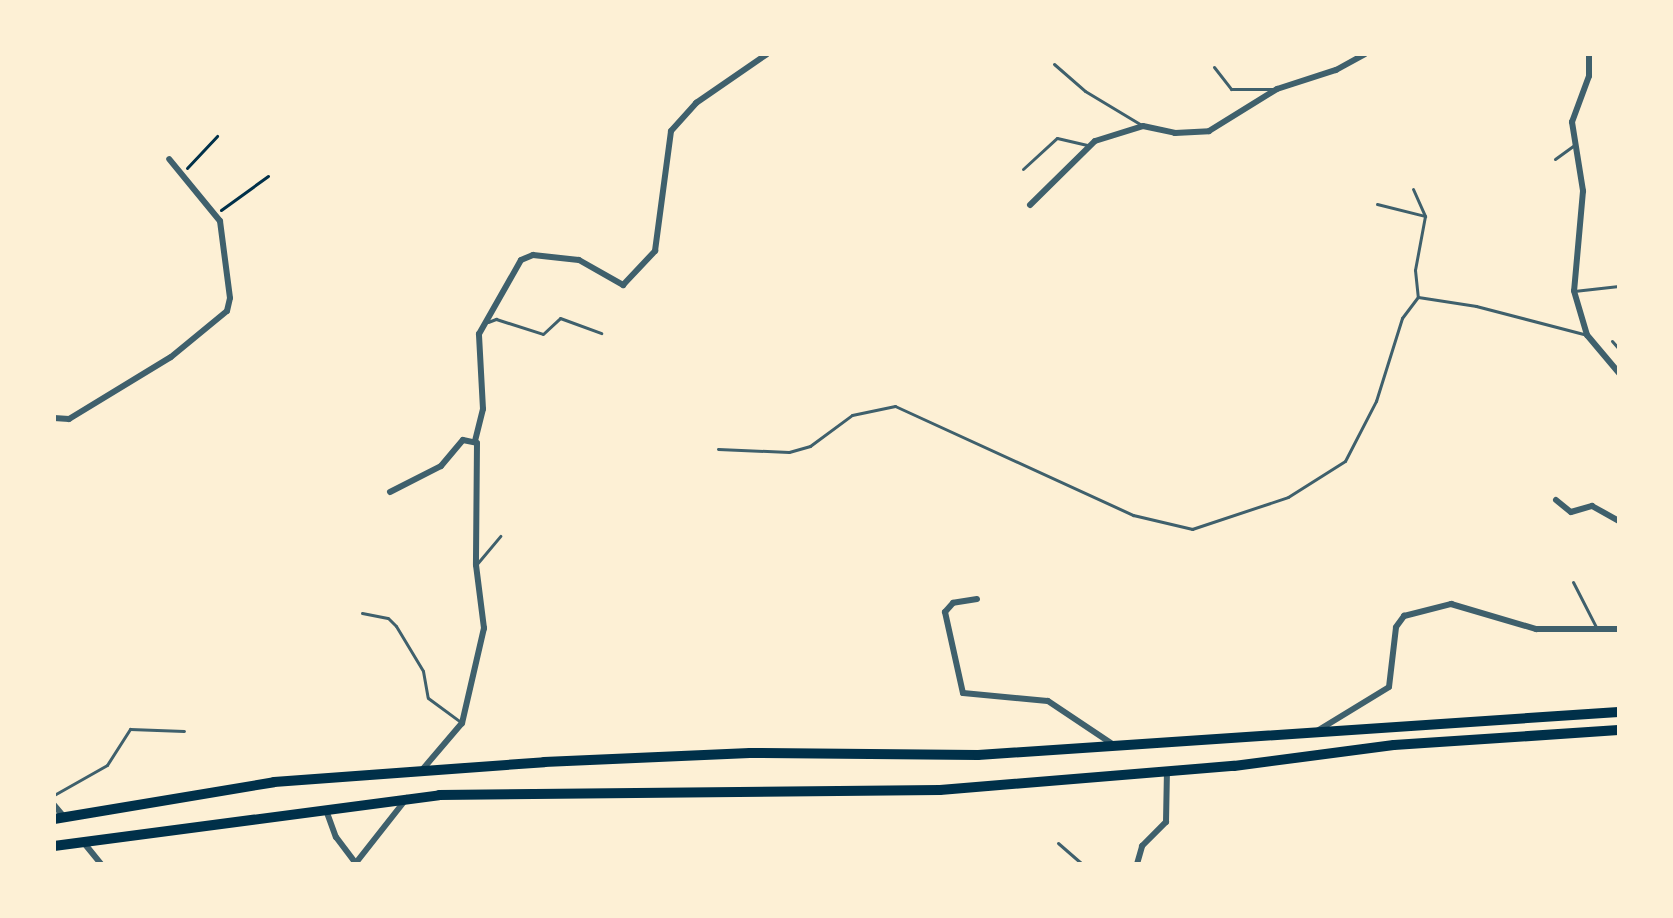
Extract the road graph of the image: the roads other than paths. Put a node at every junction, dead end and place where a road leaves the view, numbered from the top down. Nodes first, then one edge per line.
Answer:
1 (767, 54) edge
2 (1365, 54) edge
3 (1589, 54) edge
4 (1054, 64) dead end
5 (1214, 67) dead end
6 (1277, 89) junction
7 (1143, 126) junction
8 (1576, 144) junction
9 (1088, 145) junction
10 (169, 159) dead end
11 (1555, 159) dead end
12 (1023, 169) dead end
13 (1413, 189) dead end
14 (1377, 204) dead end
15 (1030, 205) dead end
16 (1425, 216) junction
17 (1619, 286) edge
18 (1574, 291) junction
19 (1418, 297) junction
20 (482, 326) junction
21 (601, 333) dead end
22 (1587, 335) junction
23 (1612, 341) dead end
24 (1619, 349) edge
25 (1619, 373) edge
26 (54, 418) edge
27 (475, 441) junction
28 (718, 449) dead end
29 (390, 492) dead end
30 (1556, 500) dead end
31 (1619, 521) edge
32 (500, 536) dead end
33 (476, 565) junction
34 (1573, 582) dead end
35 (977, 599) dead end
36 (362, 613) dead end
37 (1597, 629) junction
38 (1619, 629) edge
39 (1619, 712) edge
40 (462, 723) junction
41 (1619, 730) edge
42 (184, 731) dead end
43 (1315, 732) junction
44 (1111, 743) junction
45 (422, 770) dead end
46 (1167, 771) junction
47 (54, 795) edge
48 (407, 798) dead end
49 (54, 805) edge
50 (326, 810) dead end
51 (59, 819) edge
52 (84, 843) junction
53 (1058, 843) dead end
54 (54, 846) edge
55 (355, 863) edge
56 (101, 864) edge
57 (1082, 864) edge
58 (1137, 864) edge

1 - 20 street
2 - 6 street
3 - 8 street
4 - 7 lane
5 - 6 lane
6 - 7 street
7 - 9 street
8 - 11 lane
8 - 18 street
9 - 12 lane
9 - 15 street
10 - 26 street
13 - 16 lane
14 - 16 lane
16 - 19 lane
17 - 18 lane
18 - 22 street
19 - 22 lane
19 - 28 lane
20 - 21 lane
20 - 27 street
22 - 25 street
23 - 24 lane
27 - 29 street
27 - 33 street
30 - 31 street
32 - 33 lane
33 - 40 street
34 - 37 lane
35 - 44 street
36 - 40 lane
37 - 38 street
37 - 43 street
39 - 43 highway
40 - 45 street
41 - 46 highway
42 - 47 lane
43 - 44 highway
44 - 51 highway
46 - 52 highway
46 - 58 street
48 - 55 street
49 - 51 street
50 - 55 street
52 - 54 highway
52 - 56 street
53 - 57 lane

